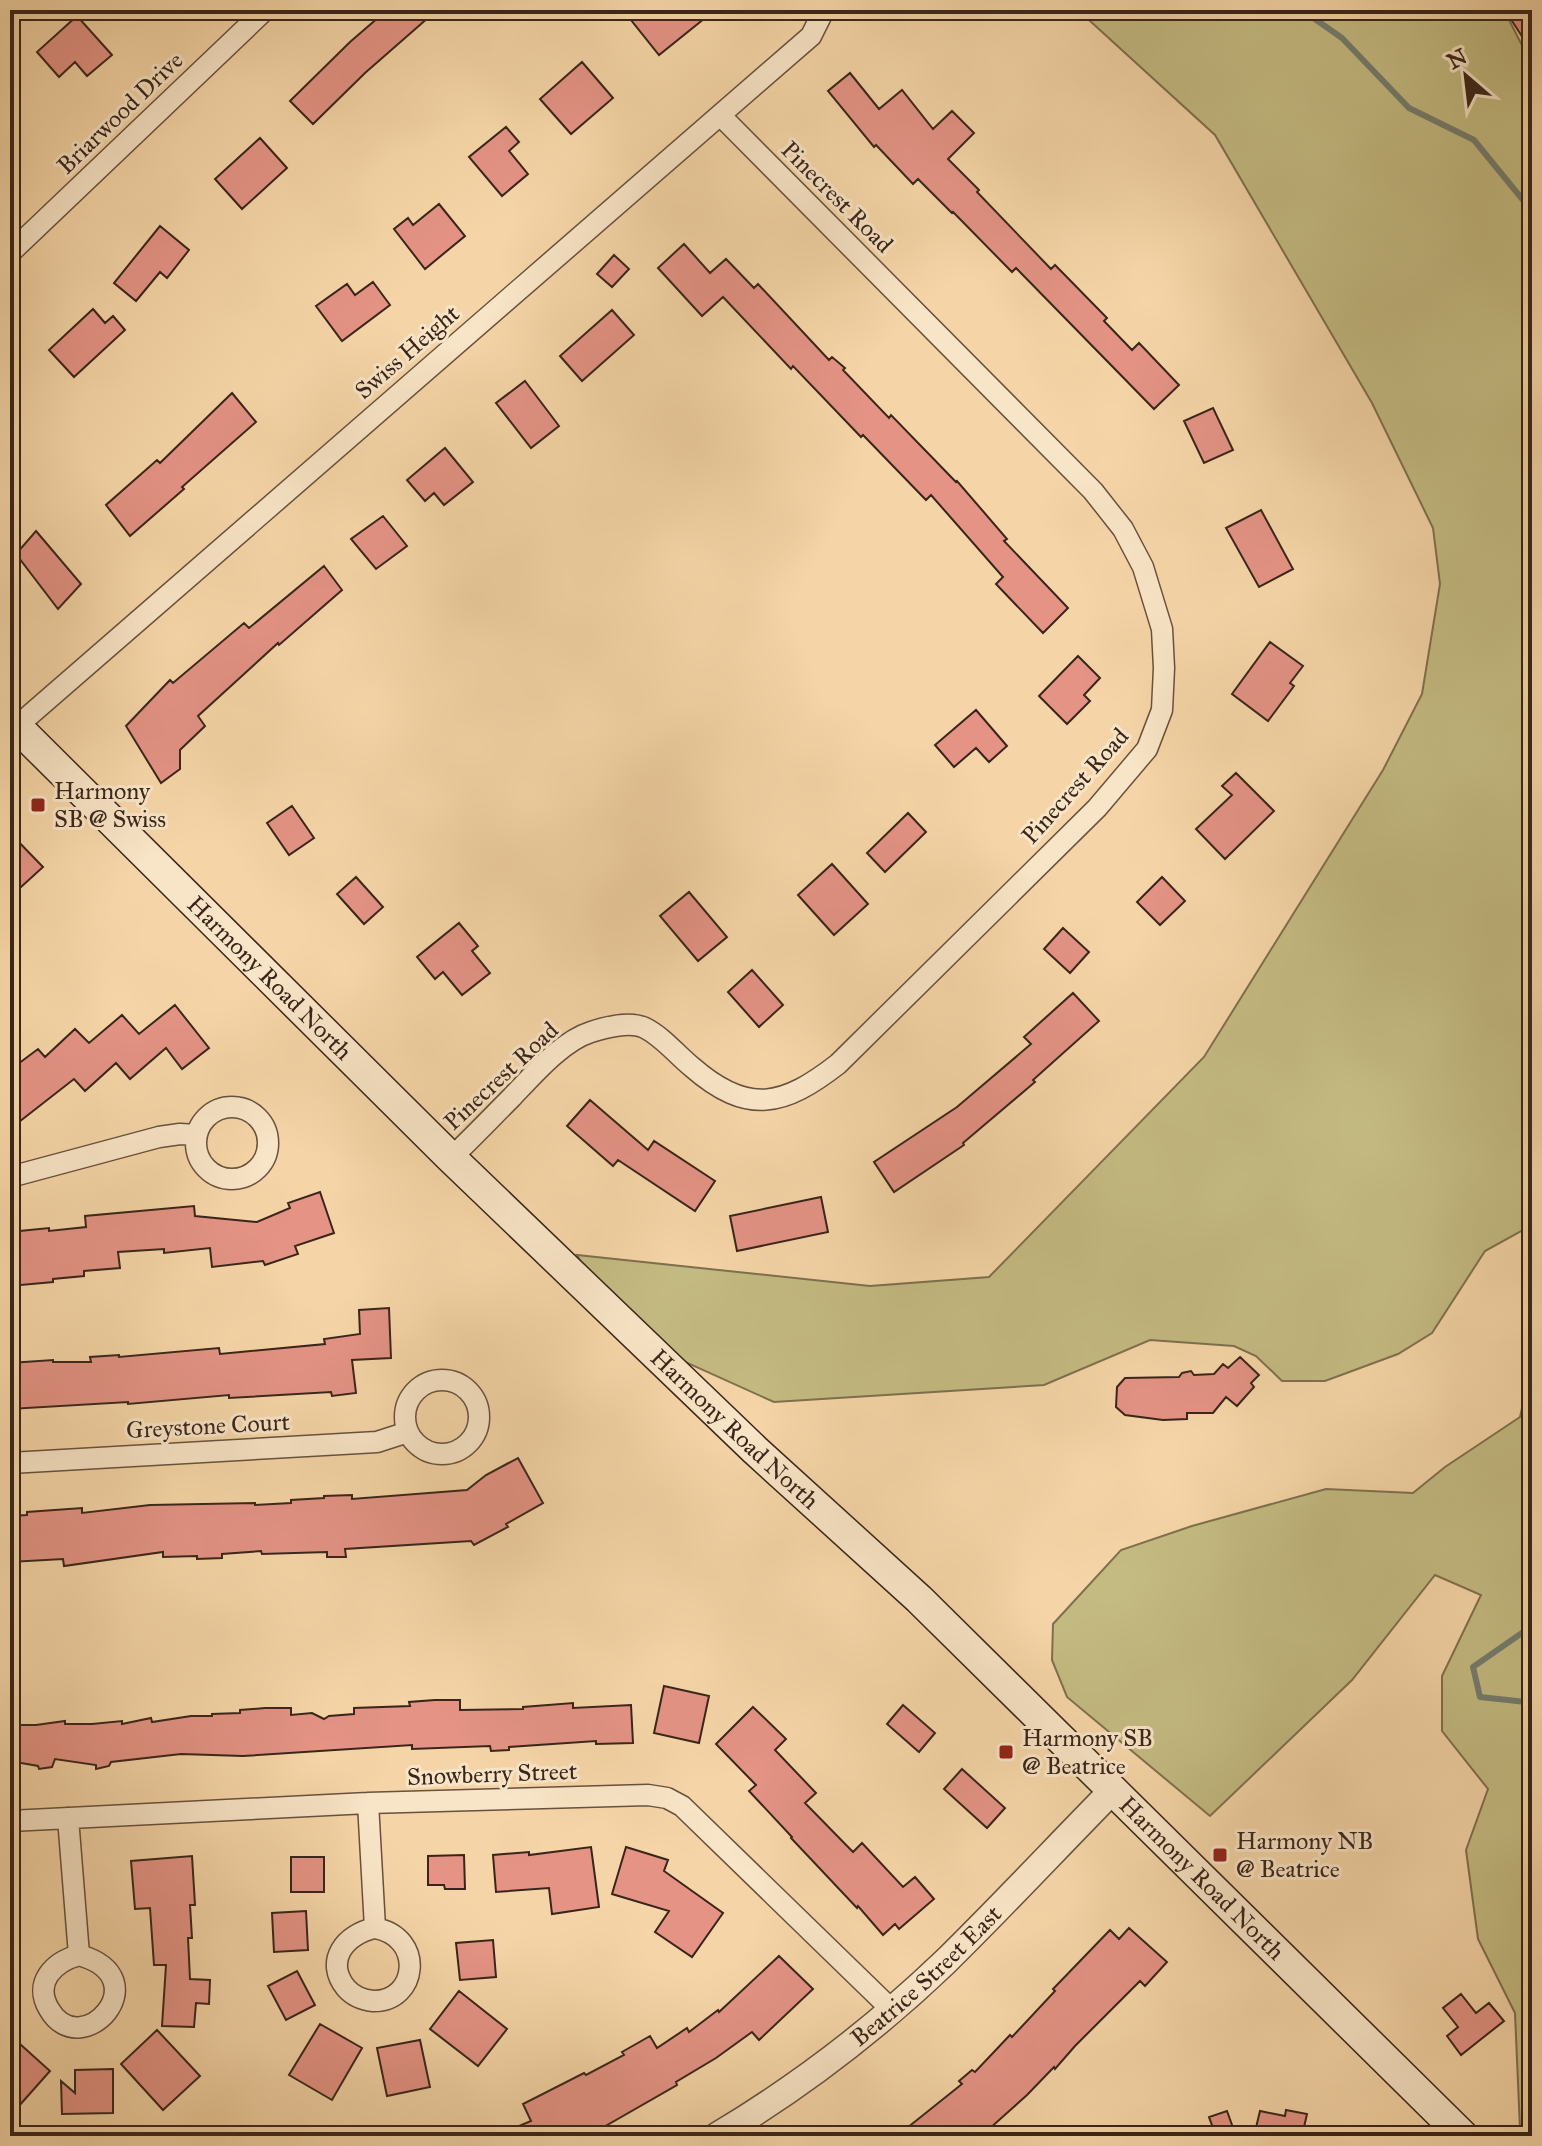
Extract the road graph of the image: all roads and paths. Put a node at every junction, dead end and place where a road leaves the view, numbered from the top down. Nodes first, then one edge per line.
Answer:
1 (265, 10) edge
2 (824, 10) edge
3 (720, 115) junction
4 (10, 253) edge
5 (13, 724) edge
6 (197, 1135) dead end
7 (451, 1158) junction
8 (10, 1177) edge
9 (408, 1432) dead end
10 (10, 1463) edge
11 (1112, 1791) junction
12 (368, 1803) junction
13 (68, 1818) junction
14 (10, 1821) edge
15 (375, 1928) dead end
16 (79, 1955) dead end
17 (892, 2010) junction
18 (717, 2136) edge
19 (1463, 2136) edge

1 - 4 street, Briarwood Drive
2 - 3 street, Swiss Height
3 - 5 street, Swiss Height
3 - 7 street, Pinecrest Road
5 - 7 main road, Harmony Road North
6 - 8 street
7 - 11 main road, Harmony Road North
9 - 10 street, Greystone Court
11 - 17 street, Beatrice Street East
11 - 19 main road, Harmony Road North
12 - 13 street, Snowberry Street
12 - 15 street
12 - 17 street, Snowberry Street
13 - 14 street, Snowberry Street
13 - 16 street
17 - 18 street, Beatrice Street East

